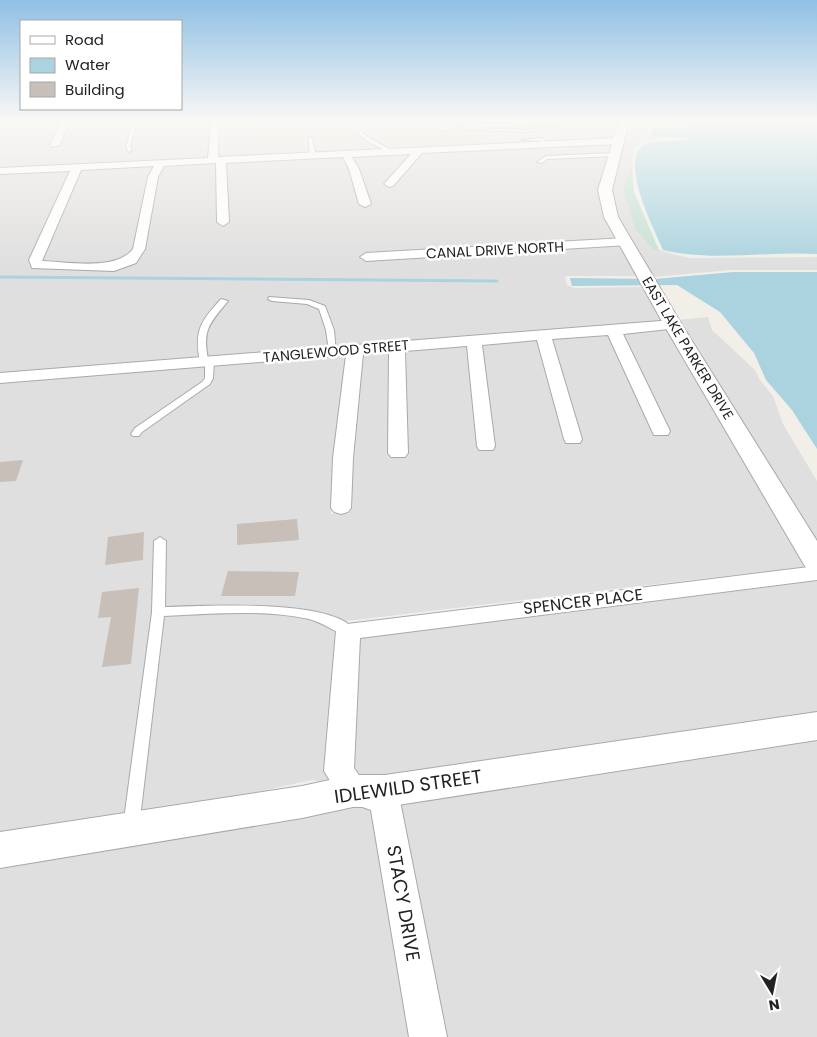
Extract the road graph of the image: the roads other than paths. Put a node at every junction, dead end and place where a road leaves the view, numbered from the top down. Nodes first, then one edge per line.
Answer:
1 (31, 169) edge
2 (76, 169) edge
3 (157, 169) edge
4 (218, 169) edge
5 (354, 169) edge
6 (402, 169) edge
7 (610, 169) edge
8 (0, 171) edge
9 (389, 184) dead end
10 (365, 204) dead end
11 (223, 222) dead end
12 (625, 242) junction
13 (366, 257) dead end
14 (272, 299) dead end
15 (224, 301) dead end
16 (673, 324) junction
17 (613, 329) junction
18 (543, 335) junction
19 (474, 340) junction
20 (397, 346) junction
21 (355, 350) junction
22 (333, 352) junction
23 (207, 362) junction
24 (0, 378) edge
25 (661, 431) dead end
26 (136, 434) dead end
27 (573, 439) dead end
28 (486, 446) dead end
29 (398, 453) dead end
30 (341, 508) dead end
31 (160, 541) dead end
32 (817, 563) edge
33 (817, 573) edge
34 (158, 612) junction
35 (348, 631) junction
36 (817, 726) edge
37 (353, 791) junction
38 (131, 829) junction
39 (0, 850) edge
40 (428, 1037) edge

1 - 8 street
2 - 3 street
4 - 11 street
5 - 10 street
6 - 9 street
7 - 12 street, EAST LAKE PARKER DRIVE
12 - 13 street, CANAL DRIVE NORTH
12 - 16 street, EAST LAKE PARKER DRIVE
14 - 22 lane
15 - 23 lane
16 - 17 street, TANGLEWOOD STREET
16 - 32 street, EAST LAKE PARKER DRIVE
17 - 18 street, TANGLEWOOD STREET
17 - 25 street
18 - 19 street, TANGLEWOOD STREET
18 - 27 street
19 - 20 street, TANGLEWOOD STREET
19 - 28 street
20 - 21 street, TANGLEWOOD STREET
20 - 29 street
21 - 22 street, TANGLEWOOD STREET
21 - 30 street
22 - 23 street, TANGLEWOOD STREET
23 - 24 street, TANGLEWOOD STREET
23 - 26 lane
31 - 34 lane
33 - 35 street, SPENCER PLACE
34 - 35 lane
34 - 38 lane
35 - 37 street
36 - 37 street, IDLEWILD STREET
37 - 38 street, IDLEWILD STREET
37 - 40 street, STACY DRIVE
38 - 39 street, IDLEWILD STREET

